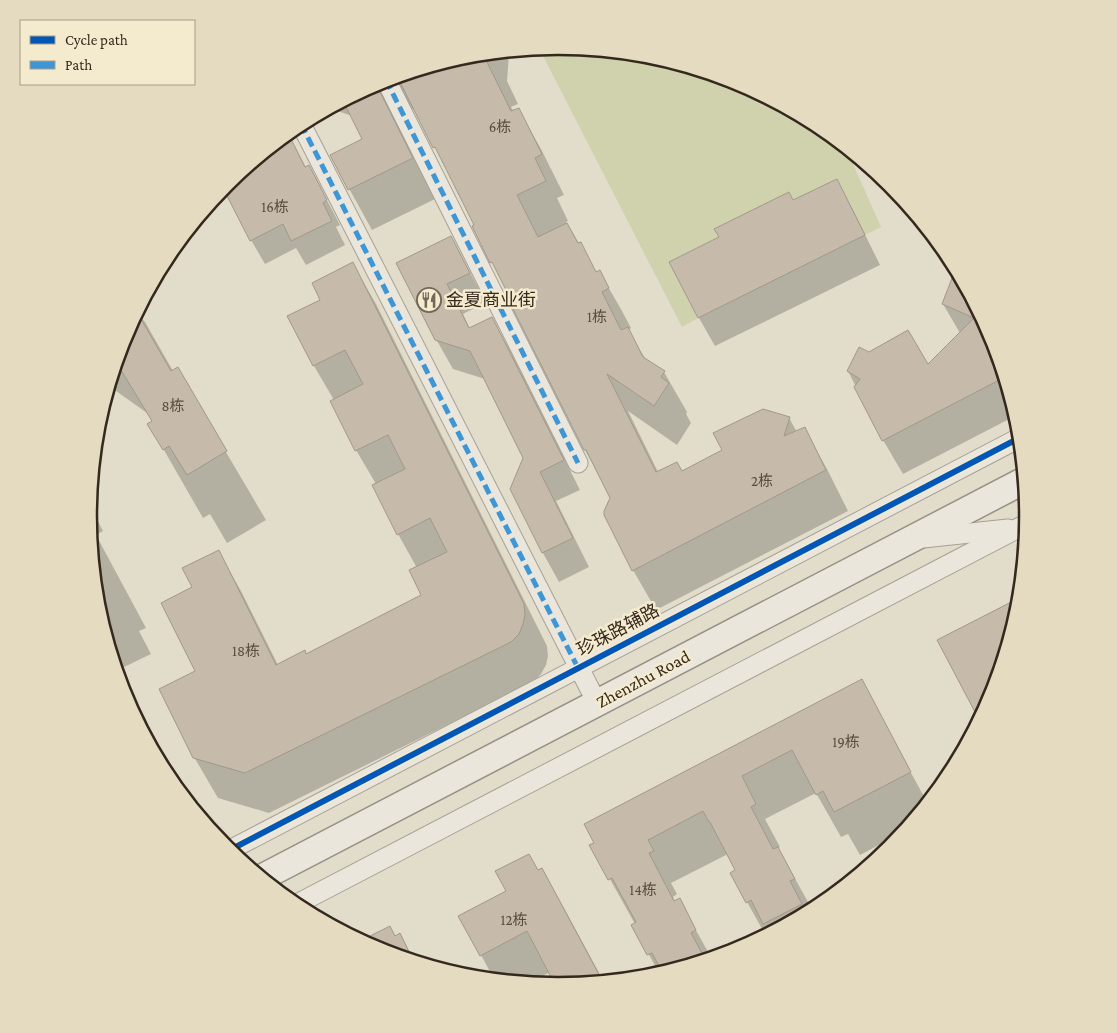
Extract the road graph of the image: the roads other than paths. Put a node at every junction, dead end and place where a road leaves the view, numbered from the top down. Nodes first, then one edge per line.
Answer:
1 (390, 87) edge
2 (305, 131) edge
3 (1013, 441) edge
4 (578, 463) dead end
5 (1019, 483) edge
6 (1020, 526) edge
7 (1020, 528) edge
8 (912, 539) junction
9 (578, 668) junction
10 (597, 703) junction
11 (236, 847) edge
12 (268, 874) edge
13 (304, 901) edge

1 - 4 street
2 - 9 street
3 - 9 street, 珍珠路辅路
5 - 8 street, Zhenzhu Road
6 - 8 street
7 - 13 street
8 - 10 street, Zhenzhu Road
9 - 10 street
9 - 11 street, 珍珠路辅路
10 - 12 street, Zhenzhu Road

